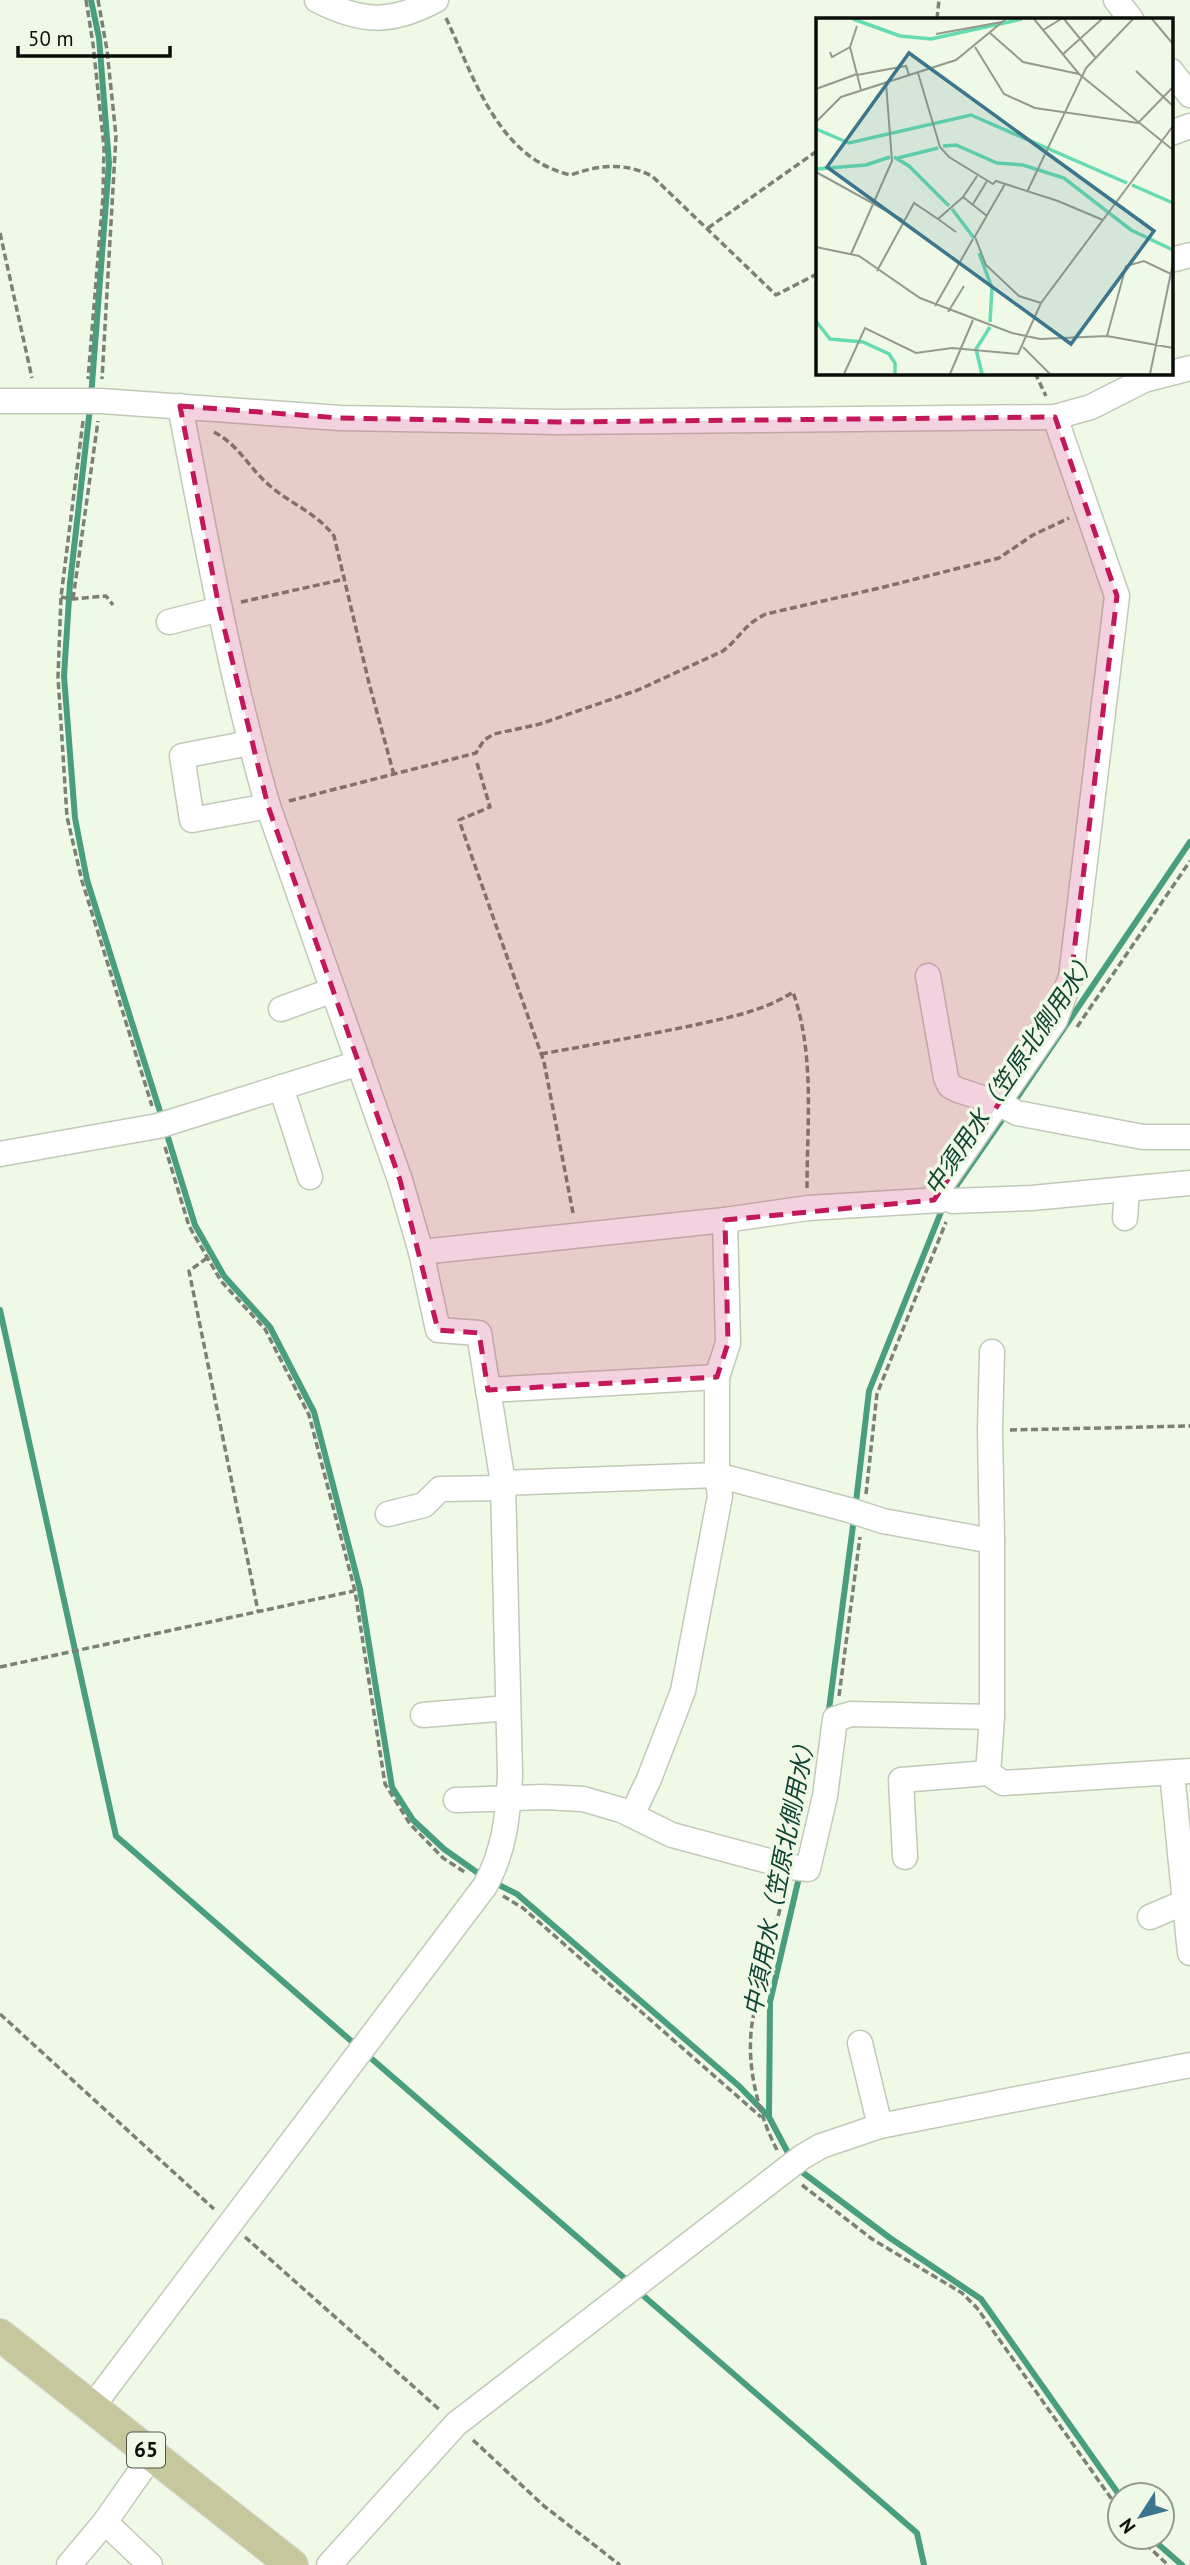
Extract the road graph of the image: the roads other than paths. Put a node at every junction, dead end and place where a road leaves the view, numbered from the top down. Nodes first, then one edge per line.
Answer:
1 (317, 0) edge
2 (1116, 0) edge
3 (439, 6) edge
4 (1129, 18) edge
5 (1172, 72) edge
6 (1190, 95) edge
7 (1190, 126) edge
8 (1172, 133) edge
9 (1190, 255) edge
10 (1172, 260) edge
11 (1190, 368) edge
12 (1172, 373) edge
13 (1167, 374) edge
14 (0, 401) edge
15 (180, 406) junction
16 (1055, 417) junction
17 (220, 608) junction
18 (169, 622) dead end
19 (250, 743) junction
20 (268, 806) junction
21 (928, 976) dead end
22 (333, 990) junction
23 (281, 1009) dead end
24 (359, 1063) junction
25 (281, 1087) junction
26 (998, 1103) junction
27 (1190, 1137) edge
28 (0, 1154) edge
29 (310, 1177) dead end
30 (1190, 1183) edge
31 (1126, 1191) junction
32 (944, 1204) junction
33 (1125, 1218) dead end
34 (725, 1220) junction
35 (421, 1252) junction
36 (992, 1352) dead end
37 (717, 1377) junction
38 (488, 1390) junction
39 (717, 1475) junction
40 (503, 1485) junction
41 (388, 1514) dead end
42 (992, 1539) junction
43 (508, 1708) junction
44 (423, 1715) dead end
45 (992, 1717) junction
46 (1181, 1772) edge
47 (988, 1773) junction
48 (509, 1797) junction
49 (456, 1800) dead end
50 (632, 1815) junction
51 (905, 1857) dead end
52 (1185, 1902) junction
53 (1150, 1917) dead end
54 (1190, 1953) edge
55 (860, 2043) dead end
56 (1190, 2065) edge
57 (880, 2126) junction
58 (0, 2335) edge
59 (92, 2407) junction
60 (152, 2455) junction
61 (105, 2522) junction
62 (69, 2565) edge
63 (150, 2565) edge
64 (292, 2565) edge
65 (328, 2565) edge

1 - 3 street
2 - 4 street
5 - 6 street
7 - 8 street
9 - 10 street
11 - 12 street
13 - 16 street
14 - 15 street
15 - 16 street
15 - 17 street
16 - 26 street
17 - 18 street
17 - 19 street
19 - 20 street
19 - 20 street
20 - 22 street
21 - 26 street
22 - 23 street
22 - 24 street
24 - 25 street
24 - 35 street
25 - 28 street
25 - 29 street
26 - 27 street
26 - 32 street
30 - 31 street
31 - 32 street
31 - 33 street
32 - 34 street
34 - 35 street
34 - 37 street
35 - 38 street
36 - 42 street
37 - 38 street
37 - 39 street
38 - 40 street
39 - 40 street
39 - 42 street
39 - 50 street
40 - 41 street
40 - 43 street
42 - 45 street
43 - 44 street
43 - 48 street
45 - 47 street
45 - 50 street
46 - 47 street
46 - 52 street
47 - 51 street
48 - 49 street
48 - 50 street
48 - 59 street
52 - 53 street
52 - 54 street
55 - 57 street
56 - 57 street
57 - 65 street
58 - 59 main road, 65
59 - 60 main road, 65
60 - 61 street
60 - 64 main road, 65
61 - 62 street
61 - 63 street

